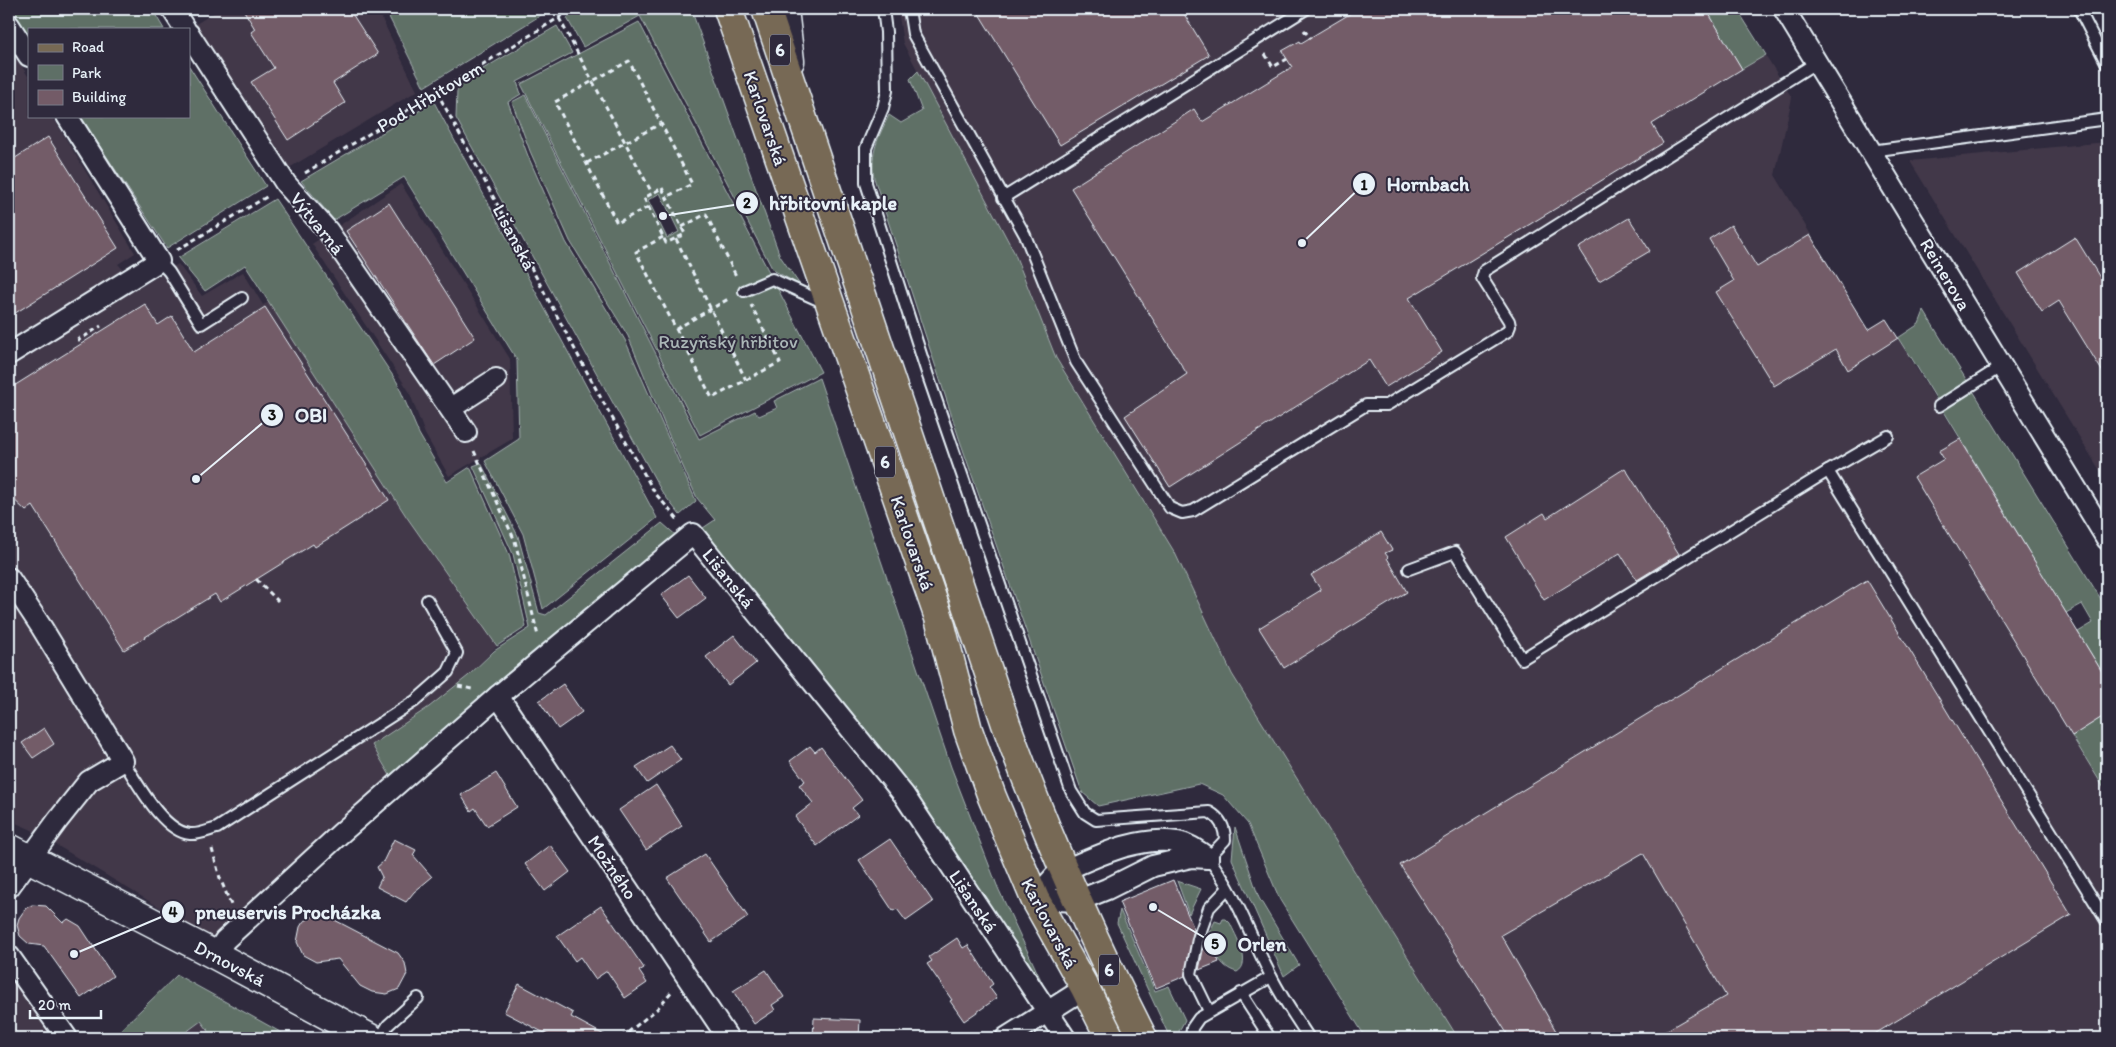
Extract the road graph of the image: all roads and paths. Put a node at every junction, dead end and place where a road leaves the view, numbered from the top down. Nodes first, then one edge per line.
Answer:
1 (172, 9) edge
2 (573, 9) edge
3 (728, 9) edge
4 (766, 9) edge
5 (784, 9) edge
6 (883, 9) edge
7 (909, 9) edge
8 (1306, 9) edge
9 (1784, 9) edge
10 (2079, 9) edge
11 (559, 18) junction
12 (9, 25) edge
13 (184, 28) edge
14 (1304, 30) dead end
15 (190, 36) edge
16 (1310, 38) dead end
17 (28, 54) edge
18 (1265, 54) dead end
19 (1287, 59) dead end
20 (1816, 62) junction
21 (2107, 64) edge
22 (593, 82) junction
23 (437, 92) junction
24 (793, 92) junction
25 (68, 118) edge
26 (2107, 119) edge
27 (660, 124) junction
28 (625, 143) junction
29 (1871, 151) junction
30 (587, 163) junction
31 (286, 184) junction
32 (652, 193) junction
33 (666, 197) junction
34 (1003, 198) junction
35 (648, 207) junction
36 (682, 227) junction
37 (663, 237) junction
38 (676, 239) junction
39 (159, 261) junction
40 (744, 290) junction
41 (242, 298) dead end
42 (831, 306) junction
43 (710, 309) junction
44 (676, 329) junction
45 (9, 354) edge
46 (2002, 366) junction
47 (496, 378) dead end
48 (746, 380) junction
49 (1939, 406) dead end
50 (451, 408) junction
51 (466, 432) joint
52 (1888, 436) dead end
53 (1828, 471) junction
54 (693, 534) junction
55 (2107, 540) edge
56 (1409, 569) dead end
57 (9, 578) edge
58 (256, 579) dead end
59 (426, 600) dead end
60 (278, 601) dead end
61 (545, 658) junction
62 (438, 681) junction
63 (498, 696) junction
64 (123, 761) junction
65 (212, 849) dead end
66 (20, 853) edge
67 (1208, 858) junction
68 (1063, 871) junction
69 (9, 888) edge
70 (1228, 888) junction
71 (1035, 899) junction
72 (1077, 901) junction
73 (2107, 922) edge
74 (240, 926) junction
75 (214, 955) junction
76 (9, 956) edge
77 (685, 975) junction
78 (1271, 977) junction
79 (1085, 988) junction
80 (1241, 993) junction
81 (418, 998) dead end
82 (1209, 1011) junction
83 (1048, 1012) junction
84 (67, 1038) edge
85 (370, 1038) edge
86 (380, 1038) edge
87 (621, 1038) edge
88 (728, 1038) edge
89 (1006, 1038) edge
90 (1065, 1038) edge
91 (1110, 1038) edge
92 (1143, 1038) edge
93 (1191, 1038) edge
94 (1270, 1038) edge
95 (1309, 1038) edge

1 - 13 street
2 - 11 path, Pod Hřbitovem
3 - 42 main road, Karlovarská / 6
4 - 24 main road, Karlovarská / 6
5 - 24 main road
6 - 67 lane
7 - 34 lane
8 - 34 lane
9 - 20 street, Reinerova
10 - 21 lane
11 - 22 path
11 - 23 path, Pod Hřbitovem
12 - 17 street
14 - 16 path
15 - 31 street, Výtvarná
18 - 19 path
20 - 29 street, Reinerova
20 - 34 lane
22 - 27 path
22 - 28 path
22 - 30 path
23 - 31 path, Pod Hřbitovem
23 - 54 path, Lišanská
24 - 68 main road, Karlovarská / 6
25 - 39 street
26 - 29 lane
27 - 28 path
27 - 33 path
28 - 30 path
28 - 32 path
29 - 46 street, Reinerova
30 - 35 path
31 - 39 path, Pod Hřbitovem
31 - 50 street, Výtvarná
32 - 33 path
32 - 35 path
33 - 36 path
35 - 37 path
36 - 38 path
36 - 40 path
37 - 38 path
37 - 44 path
38 - 43 path
39 - 41 lane
39 - 45 street
40 - 42 lane
40 - 43 path
40 - 48 path
42 - 71 main road, Karlovarská / 6
43 - 44 path
43 - 48 path
44 - 48 path
46 - 49 lane
46 - 55 street, Reinerova
47 - 50 street
50 - 51 street, Výtvarná
51 - 61 path
52 - 53 lane
53 - 56 lane
53 - 73 lane
54 - 61 street
54 - 83 street, Lišanská
57 - 64 street
58 - 60 path
59 - 62 lane
61 - 63 street
62 - 63 path
62 - 64 lane
63 - 74 street
63 - 77 street, Možného
64 - 66 street
65 - 74 path
66 - 69 street
66 - 75 main road, Drnovská
67 - 68 street
67 - 70 lane
67 - 72 street
68 - 71 street
68 - 72 main road, Karlovarská / 6
70 - 78 lane
70 - 82 lane
71 - 72 street
71 - 79 main road, Karlovarská / 6
72 - 92 main road, Karlovarská / 6
74 - 75 street
75 - 85 main road, Drnovská
76 - 84 street
77 - 87 path
77 - 88 street, Možného
78 - 80 lane
78 - 95 lane
79 - 83 street
79 - 91 main road, Karlovarská / 6
80 - 82 lane
80 - 94 lane
81 - 86 lane
82 - 93 lane
83 - 89 street
83 - 90 street, Lišanská

